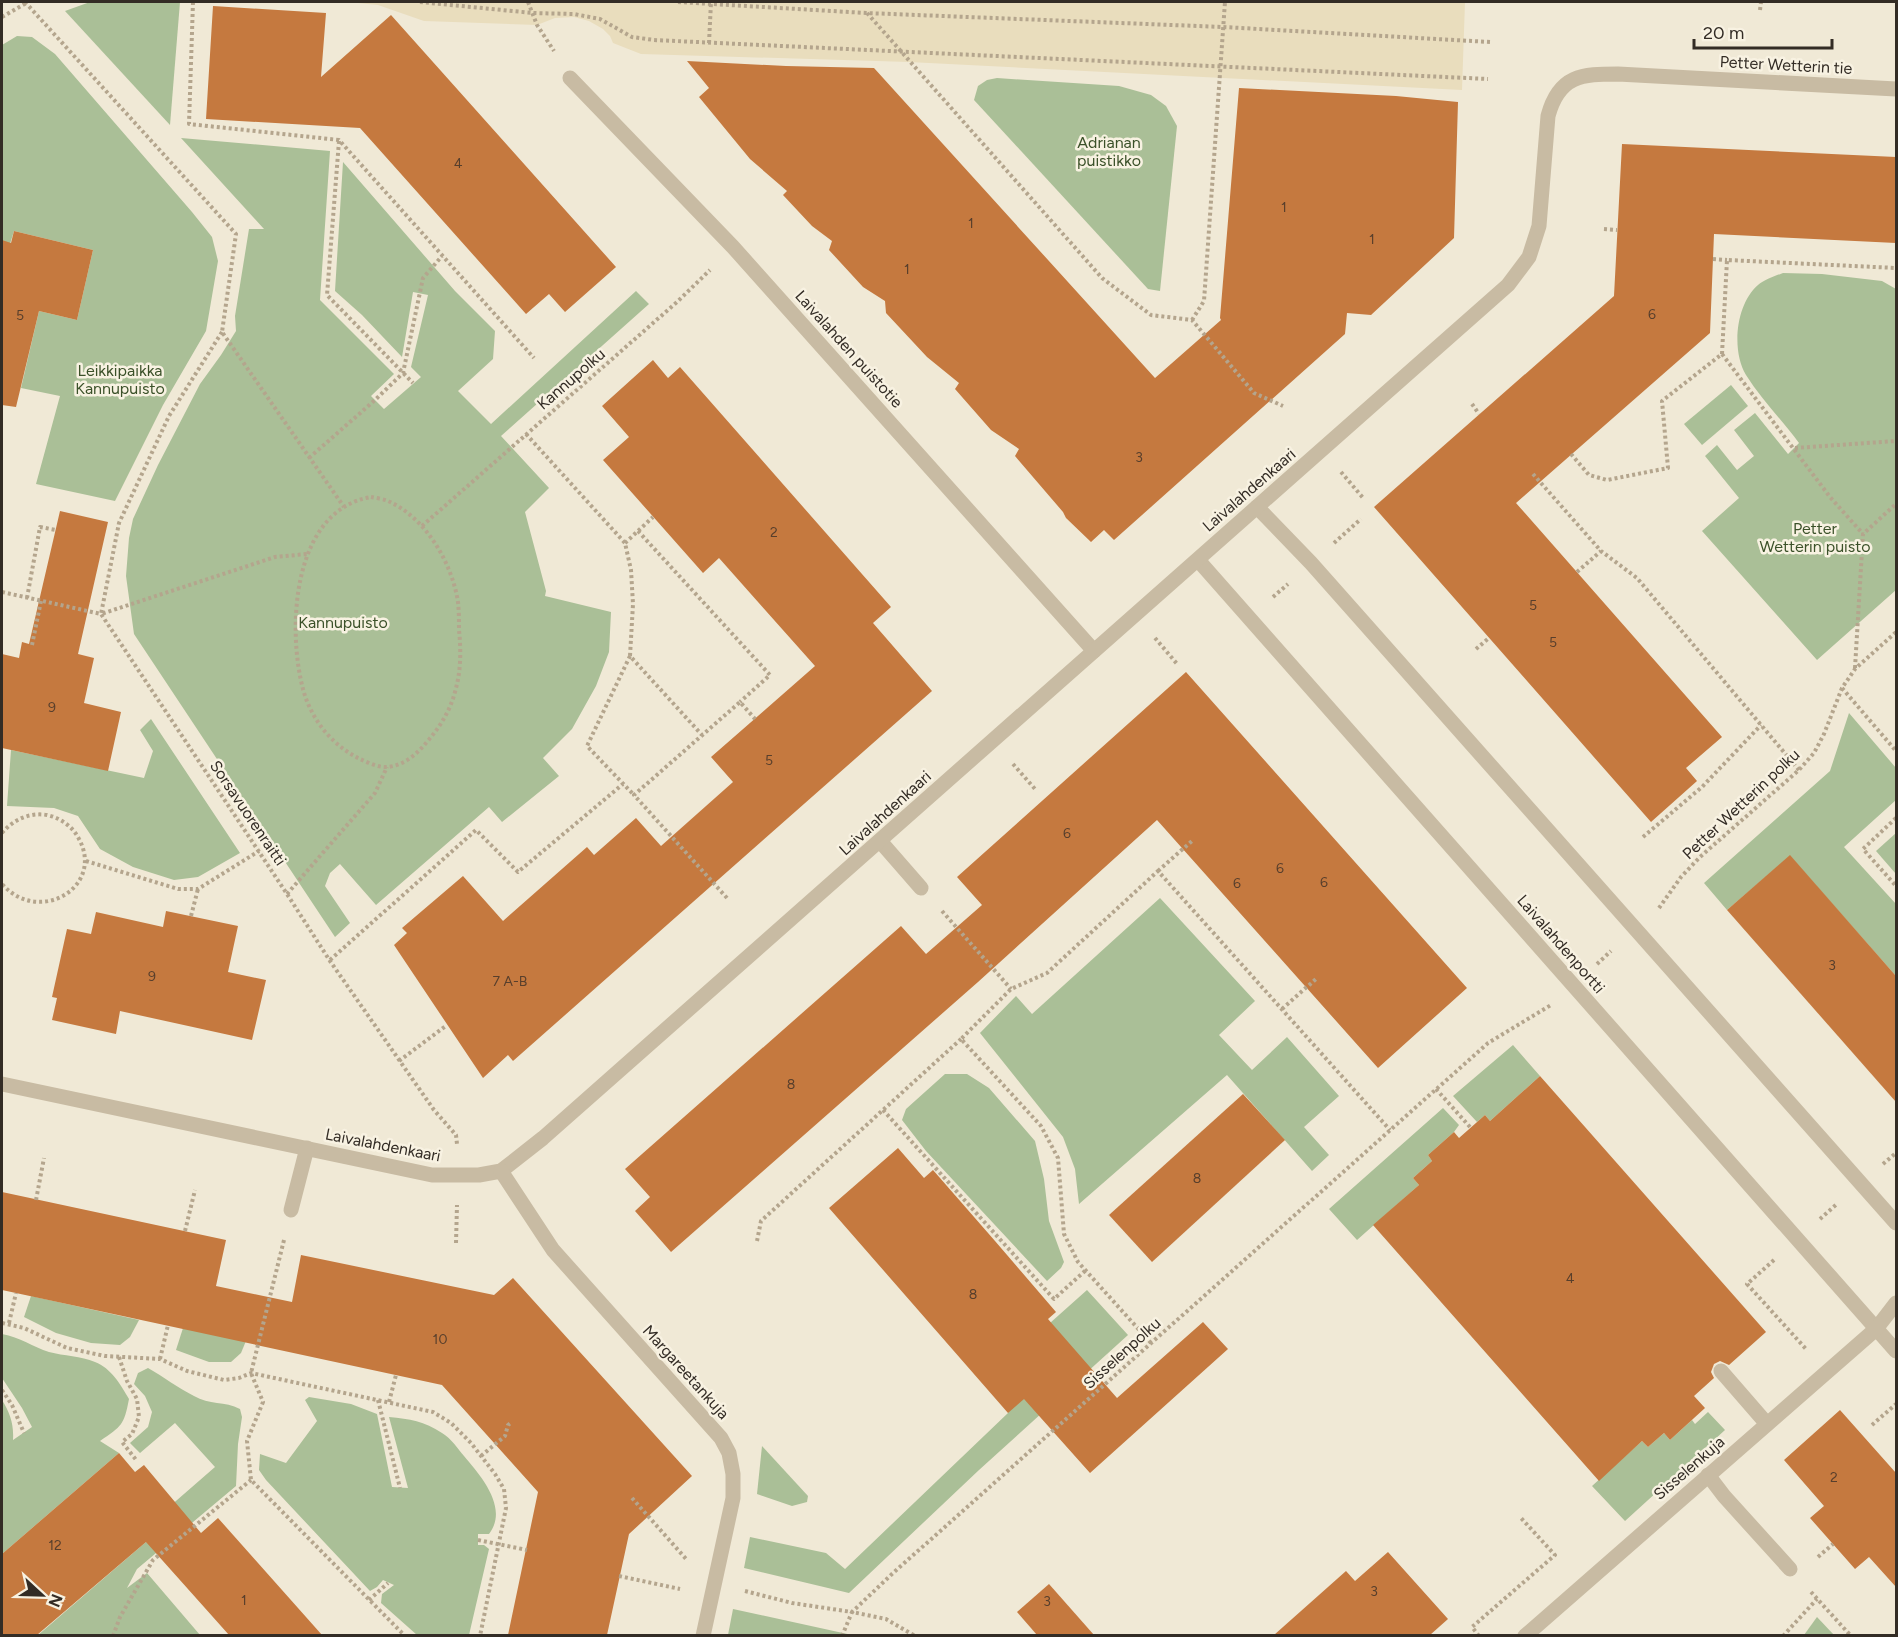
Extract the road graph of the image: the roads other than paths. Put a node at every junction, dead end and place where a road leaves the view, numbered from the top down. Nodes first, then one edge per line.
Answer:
1 (570, 78) road end
2 (1568, 82) joint
3 (1896, 89) edge
4 (1257, 507) junction
5 (1198, 560) junction
6 (1094, 651) junction
7 (880, 841) junction
8 (921, 888) road end
9 (2, 1084) edge
10 (307, 1148) junction
11 (501, 1171) junction
12 (291, 1210) road end
13 (1896, 1223) edge
14 (1896, 1303) edge
15 (1876, 1329) junction
16 (1896, 1351) edge
17 (1721, 1371) dead end
18 (1767, 1424) junction
19 (1708, 1475) junction
20 (1790, 1569) road end
21 (703, 1635) edge
22 (1525, 1635) edge

1 - 6 street, Laivalahden puistotie
2 - 3 street, Petter Wetterin tie
2 - 4 street, Laivalahdenkaari
4 - 5 street, Laivalahdenkaari
4 - 13 street
5 - 6 street, Laivalahdenkaari
5 - 15 street, Laivalahdenportti
6 - 7 street, Laivalahdenkaari
7 - 8 street
7 - 11 street, Laivalahdenkaari
9 - 10 street, Laivalahdenkaari
10 - 11 street, Laivalahdenkaari
10 - 12 street
11 - 21 street, Margareetankuja
14 - 15 street, Sisselenkuja
15 - 16 street, Laivalahdenportti
15 - 18 street, Sisselenkuja
17 - 18 street
18 - 19 street, Sisselenkuja
19 - 20 street
19 - 22 street, Sisselenkuja

